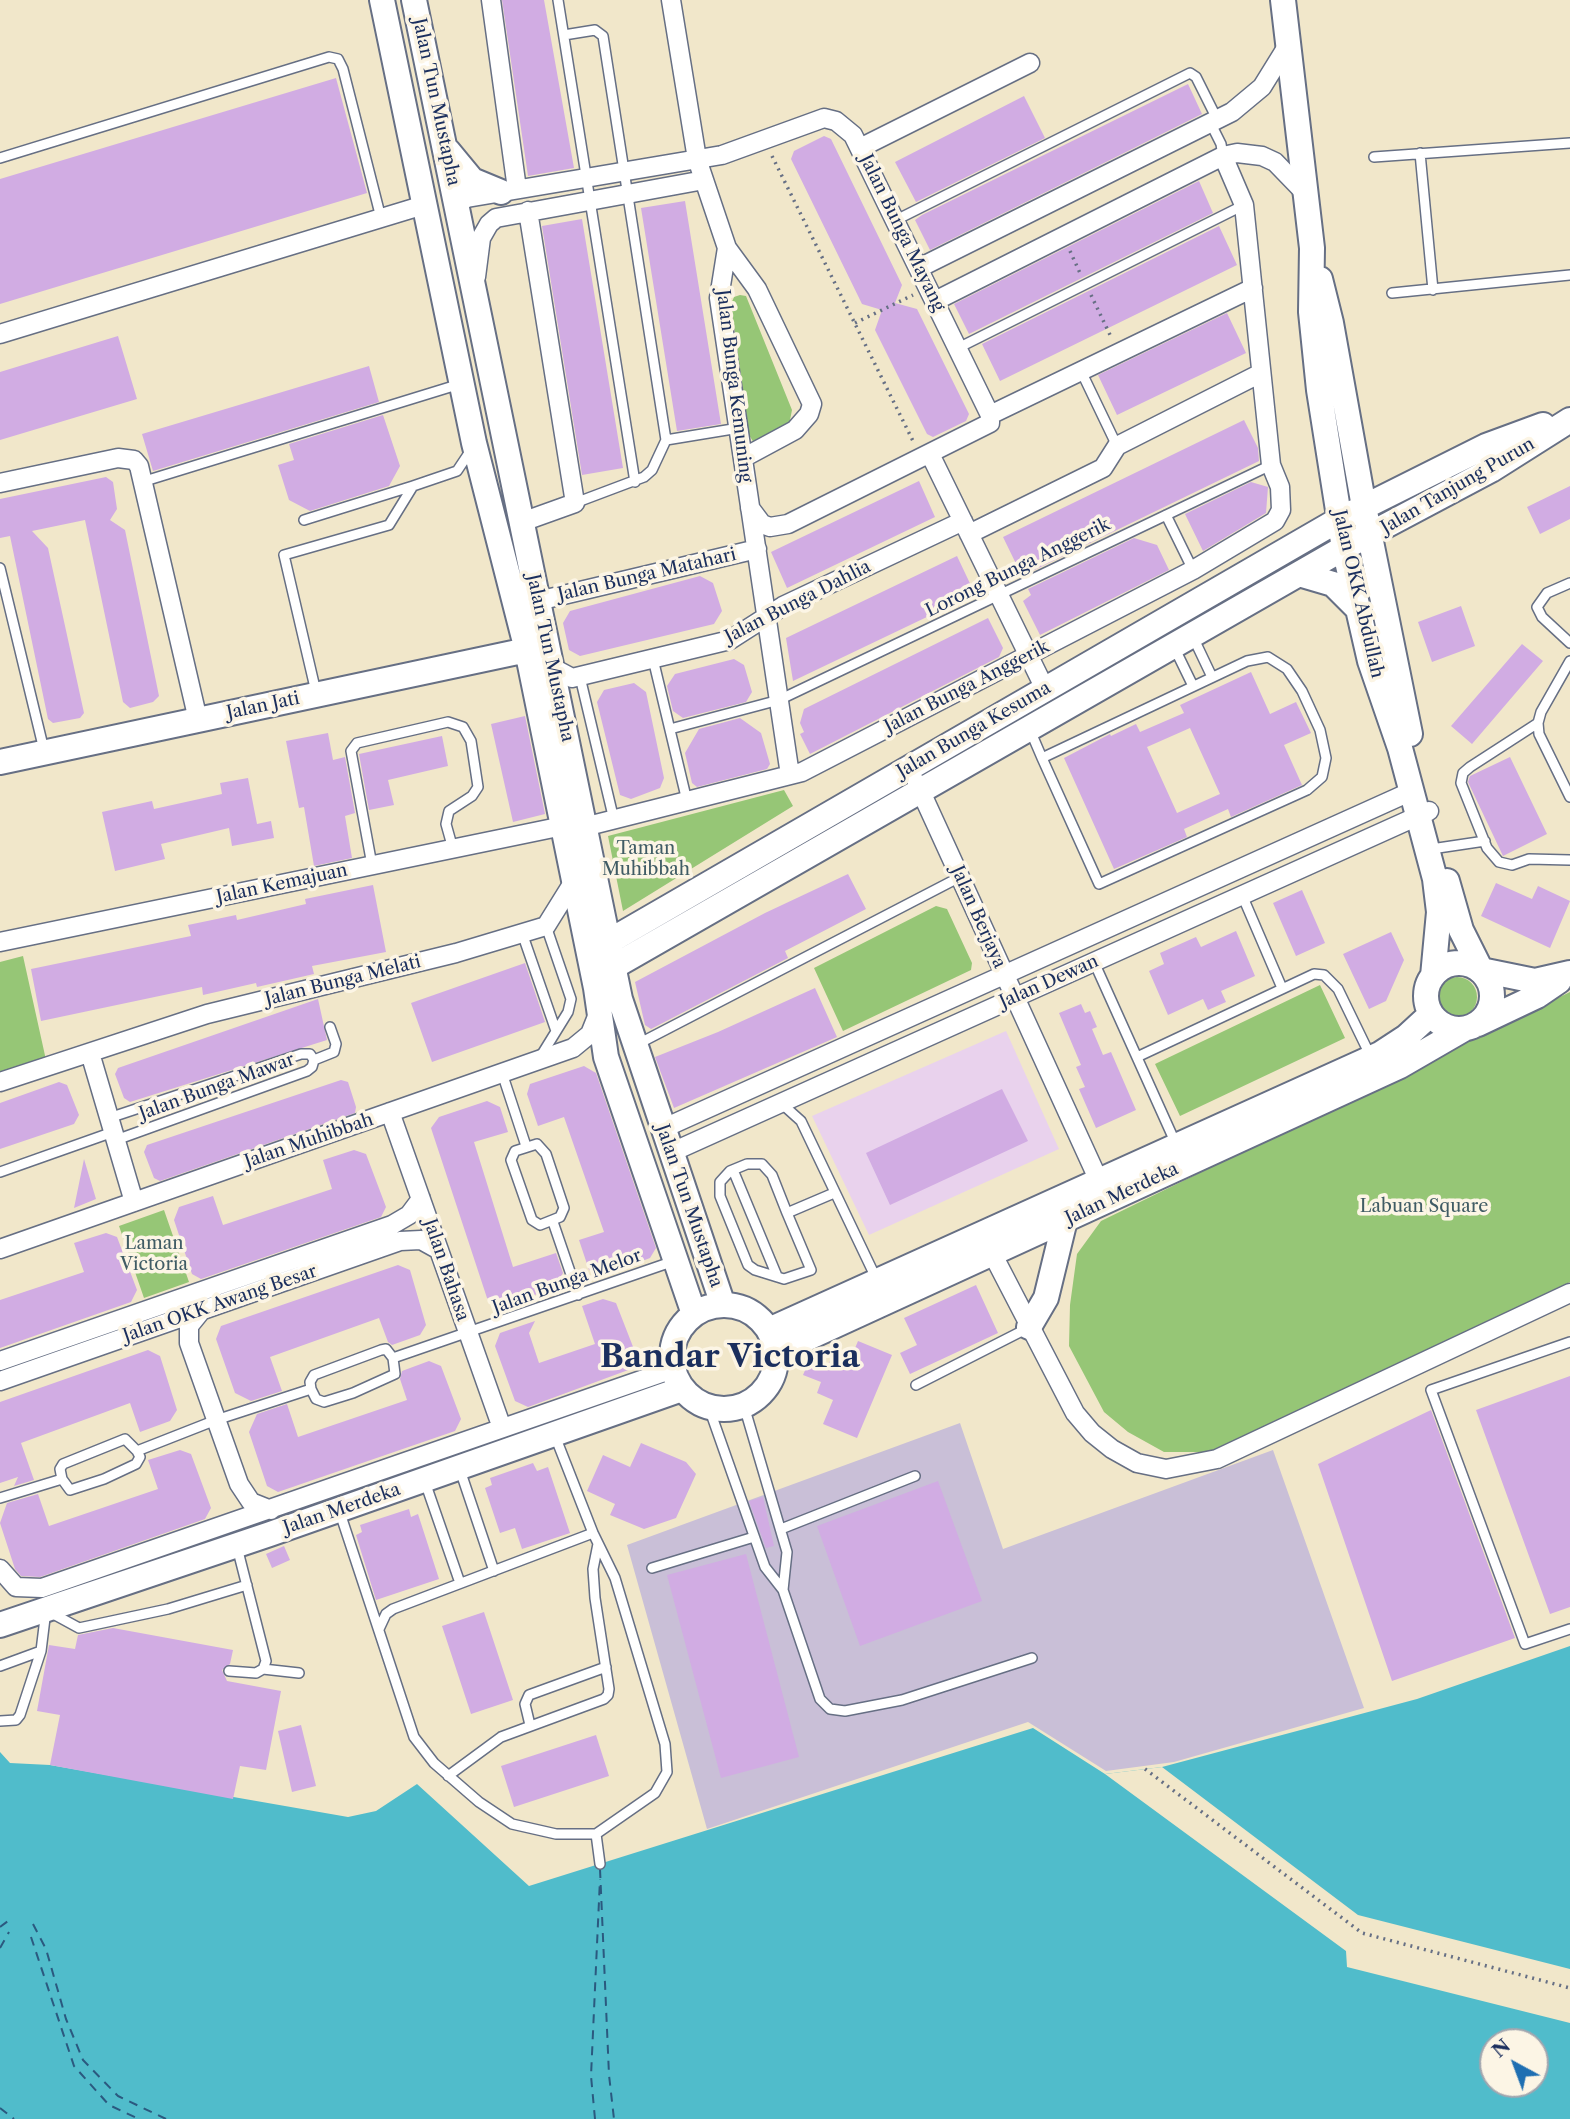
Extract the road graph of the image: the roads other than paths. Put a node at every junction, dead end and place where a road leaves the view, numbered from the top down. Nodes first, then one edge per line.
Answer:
1 (382, 0) edge
2 (414, 0) edge
3 (491, 0) edge
4 (558, 0) edge
5 (671, 0) edge
6 (1283, 0) edge
7 (564, 35) junction
8 (1288, 45) junction
9 (1030, 63) dead end
10 (1214, 121) junction
11 (442, 134) junction
12 (1570, 142) edge
13 (860, 148) junction
14 (1420, 153) junction
15 (1223, 156) junction
16 (1374, 156) dead end
17 (0, 158) edge
18 (697, 159) junction
19 (624, 172) junction
20 (587, 178) junction
21 (704, 180) junction
22 (509, 191) junction
23 (628, 193) junction
24 (1305, 193) junction
25 (590, 200) junction
26 (456, 203) junction
27 (425, 205) junction
28 (1244, 205) junction
29 (528, 211) junction
30 (381, 218) junction
31 (896, 220) junction
32 (727, 247) junction
33 (1312, 248) junction
34 (919, 268) junction
35 (438, 269) junction
36 (1570, 275) edge
37 (1253, 288) junction
38 (1433, 290) junction
39 (474, 292) junction
40 (1392, 293) dead end
41 (932, 294) junction
42 (0, 334) edge
43 (958, 348) junction
44 (1081, 371) junction
45 (1261, 373) junction
46 (462, 384) junction
47 (990, 415) junction
48 (1570, 418) edge
49 (738, 428) junction
50 (666, 440) junction
51 (474, 443) junction
52 (1117, 446) junction
53 (1354, 455) junction
54 (926, 456) junction
55 (743, 458) junction
56 (1271, 465) junction
57 (145, 481) junction
58 (635, 482) junction
59 (1413, 482) junction
60 (0, 483) edge
61 (413, 486) junction
62 (575, 503) junction
63 (1364, 507) junction
64 (750, 508) junction
65 (1166, 515) junction
66 (1340, 519) junction
67 (304, 520) dead end
68 (522, 522) junction
69 (966, 528) junction
70 (1370, 536) junction
71 (1345, 548) junction
72 (757, 549) junction
73 (0, 568) edge
74 (1193, 570) junction
75 (1299, 574) junction
76 (1570, 583) edge
77 (999, 595) junction
78 (538, 601) junction
79 (1359, 611) junction
80 (766, 618) junction
81 (1183, 641) junction
82 (1570, 643) edge
83 (527, 649) junction
84 (1029, 656) junction
85 (653, 659) junction
86 (550, 661) junction
87 (1570, 661) edge
88 (580, 677) junction
89 (1212, 677) junction
90 (1193, 686) junction
91 (1045, 689) junction
92 (316, 694) junction
93 (779, 700) junction
94 (198, 720) junction
95 (1538, 723) junction
96 (670, 729) junction
97 (1029, 729) junction
98 (45, 752) junction
99 (1042, 758) junction
100 (0, 762) edge
101 (910, 767) junction
102 (790, 775) junction
103 (1412, 790) junction
104 (921, 791) junction
105 (1570, 797) edge
106 (687, 802) junction
107 (1424, 813) junction
108 (614, 820) junction
109 (574, 827) junction
110 (1485, 841) junction
111 (1438, 848) junction
112 (453, 849) junction
113 (1570, 860) edge
114 (372, 865) junction
115 (960, 877) junction
116 (574, 881) junction
117 (1242, 895) junction
118 (546, 926) junction
119 (522, 933) junction
120 (0, 942) edge
121 (608, 942) junction
122 (1094, 962) junction
123 (613, 967) junction
124 (1481, 970) junction
125 (1569, 974) edge
126 (1004, 975) junction
127 (1433, 976) junction
128 (1282, 988) junction
129 (1015, 997) junction
130 (599, 1011) junction
131 (1431, 1014) junction
132 (1471, 1026) junction
133 (330, 1027) dead end
134 (556, 1031) junction
135 (633, 1046) junction
136 (90, 1053) junction
137 (1137, 1057) junction
138 (1371, 1058) junction
139 (314, 1060) junction
140 (538, 1060) junction
141 (502, 1073) junction
142 (770, 1081) junction
143 (0, 1083) edge
144 (781, 1102) junction
145 (390, 1112) junction
146 (113, 1130) junction
147 (666, 1141) junction
148 (526, 1146) junction
149 (1177, 1146) junction
150 (733, 1170) junction
151 (0, 1172) edge
152 (1099, 1181) junction
153 (834, 1193) junction
154 (421, 1199) junction
155 (134, 1202) junction
156 (787, 1213) junction
157 (1065, 1220) junction
158 (552, 1222) junction
159 (0, 1249) edge
160 (439, 1250) junction
161 (992, 1253) junction
162 (676, 1261) junction
163 (777, 1276) junction
164 (878, 1281) junction
165 (1570, 1293) edge
166 (578, 1295) junction
167 (723, 1305) junction
168 (202, 1310) junction
169 (694, 1314) junction
170 (1029, 1327) junction
171 (469, 1334) junction
172 (773, 1341) junction
173 (1570, 1342) edge
174 (393, 1358) junction
175 (0, 1361) edge
176 (677, 1379) junction
177 (0, 1381) edge
178 (916, 1385) dead end
179 (311, 1389) junction
180 (744, 1406) junction
181 (709, 1408) junction
182 (216, 1420) junction
183 (502, 1428) junction
184 (554, 1434) junction
185 (137, 1451) junction
186 (459, 1467) junction
187 (915, 1476) dead end
188 (62, 1479) junction
189 (424, 1480) junction
190 (0, 1498) edge
191 (271, 1510) junction
192 (339, 1510) junction
193 (781, 1529) junction
194 (593, 1532) junction
195 (754, 1537) junction
196 (598, 1543) junction
197 (237, 1545) junction
198 (652, 1567) dead end
199 (0, 1569) edge
200 (494, 1571) junction
201 (460, 1583) junction
202 (247, 1585) junction
203 (783, 1590) junction
204 (46, 1610) junction
205 (0, 1625) edge
206 (1570, 1629) edge
207 (378, 1631) junction
208 (41, 1651) junction
209 (1032, 1658) dead end
210 (0, 1666) edge
211 (606, 1667) junction
212 (263, 1670) junction
213 (229, 1671) dead end
214 (299, 1673) dead end
215 (0, 1721) edge
216 (530, 1725) junction
217 (448, 1776) junction
218 (596, 1834) junction
219 (600, 1864) dead end

1 - 27 main road, Jalan Tun Mustapha
2 - 11 main road, Jalan Tun Mustapha
3 - 22 street
4 - 7 lane
5 - 18 street, Jalan Bunga Kemuning
6 - 8 main road, Jalan OKK Abdullah
7 - 19 lane
7 - 20 lane
8 - 10 street
8 - 24 main road, Jalan OKK Abdullah
9 - 13 street
10 - 15 lane
10 - 31 lane
10 - 34 street
11 - 22 main road
11 - 26 main road, Jalan Tun Mustapha
12 - 14 lane
13 - 18 street, Jalan Bunga Mayang
13 - 31 street, Jalan Bunga Mayang
14 - 16 lane
14 - 38 lane
15 - 24 street
15 - 28 street
15 - 41 street
17 - 30 lane
18 - 19 street, Jalan Bunga Mayang
18 - 21 street, Jalan Bunga Kemuning
19 - 20 street, Jalan Bunga Mayang
19 - 23 lane
20 - 22 street, Jalan Bunga Mayang
20 - 25 lane
21 - 23 street
21 - 32 street, Jalan Bunga Kemuning
22 - 26 street, Jalan Bunga Mayang
23 - 25 street
23 - 50 lane
24 - 33 main road, Jalan OKK Abdullah
25 - 29 street
25 - 58 lane
26 - 35 main road
26 - 39 main road, Jalan Tun Mustapha
27 - 30 street
27 - 35 main road, Jalan Tun Mustapha
28 - 37 street
28 - 43 lane
29 - 39 street
29 - 62 street
30 - 42 street
31 - 34 street, Jalan Bunga Mayang
32 - 49 street, Jalan Bunga Kemuning
32 - 55 street
33 - 53 main road, Jalan OKK Abdullah
33 - 66 main road, Jalan OKK Abdullah
34 - 41 street, Jalan Bunga Mayang
35 - 46 main road, Jalan Tun Mustapha
36 - 38 lane
37 - 44 street
37 - 45 street
38 - 40 lane
39 - 68 main road, Jalan Tun Mustapha
41 - 43 street, Jalan Bunga Mayang
43 - 47 street, Jalan Bunga Mayang
44 - 47 street
44 - 52 lane
45 - 52 street
45 - 56 street
46 - 51 main road, Jalan Tun Mustapha
46 - 57 lane
47 - 54 street
48 - 59 main road, Jalan Tanjung Purun
48 - 70 main road, Jalan Tanjung Purun
49 - 50 lane
49 - 55 street, Jalan Bunga Kemuning
50 - 58 lane
51 - 61 lane
51 - 83 main road, Jalan Tun Mustapha
52 - 69 street, Jalan Bunga Dahlia
53 - 59 main road
53 - 63 main road, Jalan OKK Abdullah
54 - 64 street
54 - 69 street
55 - 64 street, Jalan Bunga Kemuning
56 - 65 lane, Lorong Bunga Anggerik
56 - 74 street, Jalan Bunga Anggerik
57 - 60 street
57 - 94 street
58 - 62 lane
59 - 63 main road, Jalan Tanjung Purun
61 - 67 lane
61 - 92 lane
62 - 68 street
63 - 66 main road, Jalan Tanjung Purun
63 - 70 main road, Jalan OKK Abdullah
64 - 72 street, Jalan Bunga Kemuning
65 - 74 lane
65 - 77 lane, Lorong Bunga Anggerik
66 - 71 main road, Jalan OKK Abdullah
66 - 91 main road, Jalan Bunga Kesuma
68 - 78 main road, Jalan Tun Mustapha
69 - 77 street
69 - 80 street, Jalan Bunga Dahlia
70 - 71 main road, Jalan Tanjung Purun
70 - 107 main road, Jalan OKK Abdullah
71 - 75 main road, Jalan Bunga Kesuma
71 - 79 main road, Jalan OKK Abdullah
72 - 78 street, Jalan Bunga Matahari
72 - 80 street, Jalan Bunga Kemuning
73 - 98 lane
74 - 84 street, Jalan Bunga Anggerik
75 - 79 main road
75 - 81 main road, Jalan Bunga Kesuma
76 - 82 lane
77 - 84 street
77 - 93 lane, Lorong Bunga Anggerik
78 - 86 main road, Jalan Tun Mustapha
79 - 103 main road, Jalan OKK Abdullah
80 - 85 street, Jalan Bunga Dahlia
80 - 93 street, Jalan Bunga Kemuning
81 - 89 lane
81 - 90 lane
81 - 97 main road, Jalan Bunga Kesuma
83 - 92 main road, Jalan Jati
83 - 109 main road, Jalan Tun Mustapha
84 - 91 street
84 - 102 street, Jalan Bunga Anggerik
85 - 88 street, Jalan Bunga Dahlia
85 - 96 lane
86 - 88 street
86 - 109 main road, Jalan Tun Mustapha
87 - 95 lane
88 - 108 lane
89 - 90 lane
89 - 99 lane
90 - 99 lane
91 - 101 main road, Jalan Bunga Kesuma
92 - 94 main road, Jalan Jati
93 - 96 lane, Lorong Bunga Anggerik
93 - 102 street, Jalan Bunga Kemuning
94 - 98 main road, Jalan Jati
95 - 105 lane
95 - 110 lane
96 - 106 lane
97 - 99 lane
97 - 104 main road, Jalan Bunga Kesuma
98 - 100 main road, Jalan Jati
101 - 104 street, Jalan Berjaya
101 - 121 main road, Jalan Bunga Kesuma
102 - 106 street, Jalan Bunga Anggerik
103 - 107 main road, Jalan OKK Abdullah
103 - 126 street, Jalan Dewan
104 - 115 street, Jalan Berjaya
104 - 123 main road, Jalan Bunga Kesuma
106 - 108 street, Jalan Bunga Anggerik
107 - 111 main road, Jalan OKK Abdullah
107 - 117 street, Jalan Dewan
107 - 127 main road, Jalan OKK Abdullah
108 - 109 street, Jalan Bunga Anggerik
109 - 112 street, Jalan Kemajuan
109 - 116 main road, Jalan Tun Mustapha
109 - 121 main road, Jalan Tun Mustapha
110 - 111 lane
110 - 113 lane
111 - 124 main road, Jalan OKK Abdullah
112 - 114 street, Jalan Kemajuan
112 - 114 lane
114 - 120 street, Jalan Kemajuan
115 - 126 street, Jalan Berjaya
115 - 135 lane
116 - 118 street
116 - 130 main road, Jalan Tun Mustapha
117 - 122 street, Jalan Dewan
117 - 128 lane
118 - 119 street, Jalan Bunga Melati
118 - 134 lane
119 - 134 lane
119 - 136 street, Jalan Bunga Melati
121 - 123 main road, Jalan Tun Mustapha
122 - 129 street, Jalan Dewan
122 - 137 lane
123 - 135 main road, Jalan Tun Mustapha
124 - 125 main road, Jalan Merdeka
124 - 127 main road
124 - 132 main road
125 - 132 main road, Jalan Merdeka
126 - 129 street, Jalan Berjaya
126 - 142 street, Jalan Dewan
127 - 131 main road
128 - 137 lane
128 - 138 lane
129 - 144 street, Jalan Dewan
129 - 152 street, Jalan Berjaya
130 - 140 street, Jalan Muhibbah
130 - 162 main road, Jalan Tun Mustapha
131 - 132 main road
131 - 138 main road, Jalan Merdeka
132 - 157 main road, Jalan Merdeka
133 - 139 lane
134 - 140 lane
135 - 147 main road, Jalan Tun Mustapha
136 - 143 street, Jalan Bunga Melati
136 - 146 street
137 - 149 lane
138 - 149 main road, Jalan Merdeka
139 - 146 lane, Jalan Bunga Mawar
139 - 146 lane, Jalan Bunga Mawar
140 - 141 street, Jalan Muhibbah
141 - 145 street, Jalan Muhibbah
141 - 148 lane
142 - 144 street
142 - 147 street, Jalan Dewan
144 - 147 street, Jalan Dewan
144 - 153 lane
145 - 154 street, Jalan Bahasa
145 - 155 street, Jalan Muhibbah
146 - 151 lane, Jalan Bunga Mawar
146 - 155 street
147 - 167 main road, Jalan Tun Mustapha
148 - 158 lane
148 - 158 lane
149 - 152 main road, Jalan Merdeka
150 - 156 lane
150 - 163 lane
150 - 163 lane
152 - 164 main road, Jalan Merdeka
153 - 156 lane
153 - 164 lane
154 - 160 street, Jalan Bahasa
154 - 175 street, Jalan OKK Awang Besar
155 - 159 street, Jalan Muhibbah
156 - 163 lane
157 - 161 main road, Jalan Merdeka
157 - 170 main road
158 - 166 lane
160 - 168 street, Jalan OKK Awang Besar
160 - 171 street, Jalan Bahasa
161 - 170 street
161 - 172 main road, Jalan Merdeka
162 - 166 lane, Jalan Bunga Melor
162 - 169 main road, Jalan Tun Mustapha
164 - 172 main road, Jalan Merdeka
165 - 170 street
166 - 171 lane, Jalan Bunga Melor
167 - 169 main road
167 - 172 main road
168 - 177 street, Jalan OKK Awang Besar
168 - 182 street
169 - 176 main road
170 - 178 lane
171 - 174 lane, Jalan Bunga Melor
171 - 183 street, Jalan Bahasa
172 - 180 main road
173 - 206 lane
174 - 179 lane
174 - 179 lane
176 - 181 main road
176 - 183 street, Jalan Merdeka
176 - 184 main road, Jalan Merdeka
179 - 182 lane
180 - 181 main road
180 - 193 lane
181 - 195 lane
182 - 185 lane
182 - 191 street
183 - 191 street, Jalan Merdeka
184 - 186 main road, Jalan Merdeka
184 - 194 lane
185 - 188 lane
185 - 188 lane
186 - 189 main road, Jalan Merdeka
186 - 200 lane
187 - 193 lane
188 - 190 lane
189 - 192 main road, Jalan Merdeka
189 - 201 lane
191 - 199 street, Jalan Merdeka
192 - 197 main road, Jalan Merdeka
192 - 207 lane
193 - 203 lane
194 - 196 lane
194 - 200 lane
195 - 198 lane
195 - 203 lane
196 - 211 lane
196 - 218 lane
197 - 202 lane
197 - 204 main road, Jalan Merdeka
200 - 201 lane
201 - 207 lane
202 - 204 lane
202 - 212 lane
203 - 209 lane
204 - 205 main road, Jalan Merdeka
204 - 208 lane
207 - 217 lane
208 - 210 lane
208 - 215 lane
211 - 216 lane
211 - 216 lane
212 - 213 lane
212 - 214 lane
216 - 217 lane
217 - 218 lane
218 - 219 lane

